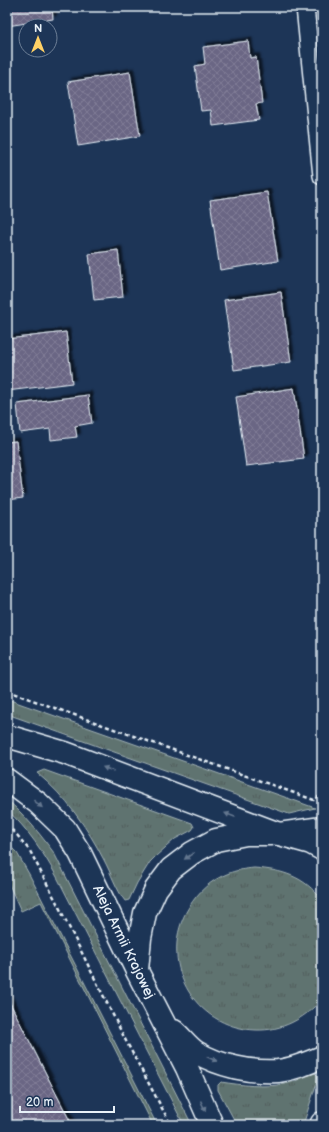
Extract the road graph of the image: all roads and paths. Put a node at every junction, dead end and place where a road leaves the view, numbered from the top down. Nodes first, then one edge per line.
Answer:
1 (304, 7) edge
2 (322, 176) edge
3 (7, 691) edge
4 (7, 736) edge
5 (7, 780) edge
6 (322, 795) edge
7 (7, 824) edge
8 (322, 828) edge
9 (279, 834) junction
10 (322, 849) edge
11 (137, 971) junction
12 (161, 1017) junction
13 (322, 1057) edge
14 (171, 1125) edge
15 (212, 1125) edge

1 - 2 lane
3 - 6 path
9 -> 4 street
5 -> 11 street, Aleja Armii Krajowej
7 - 14 path
8 - 9 street
9 - 10 street
9 -> 11 street
11 - 12 street, Aleja Armii Krajowej
12 -> 13 street
12 -> 15 street, Aleja Armii Krajowej

